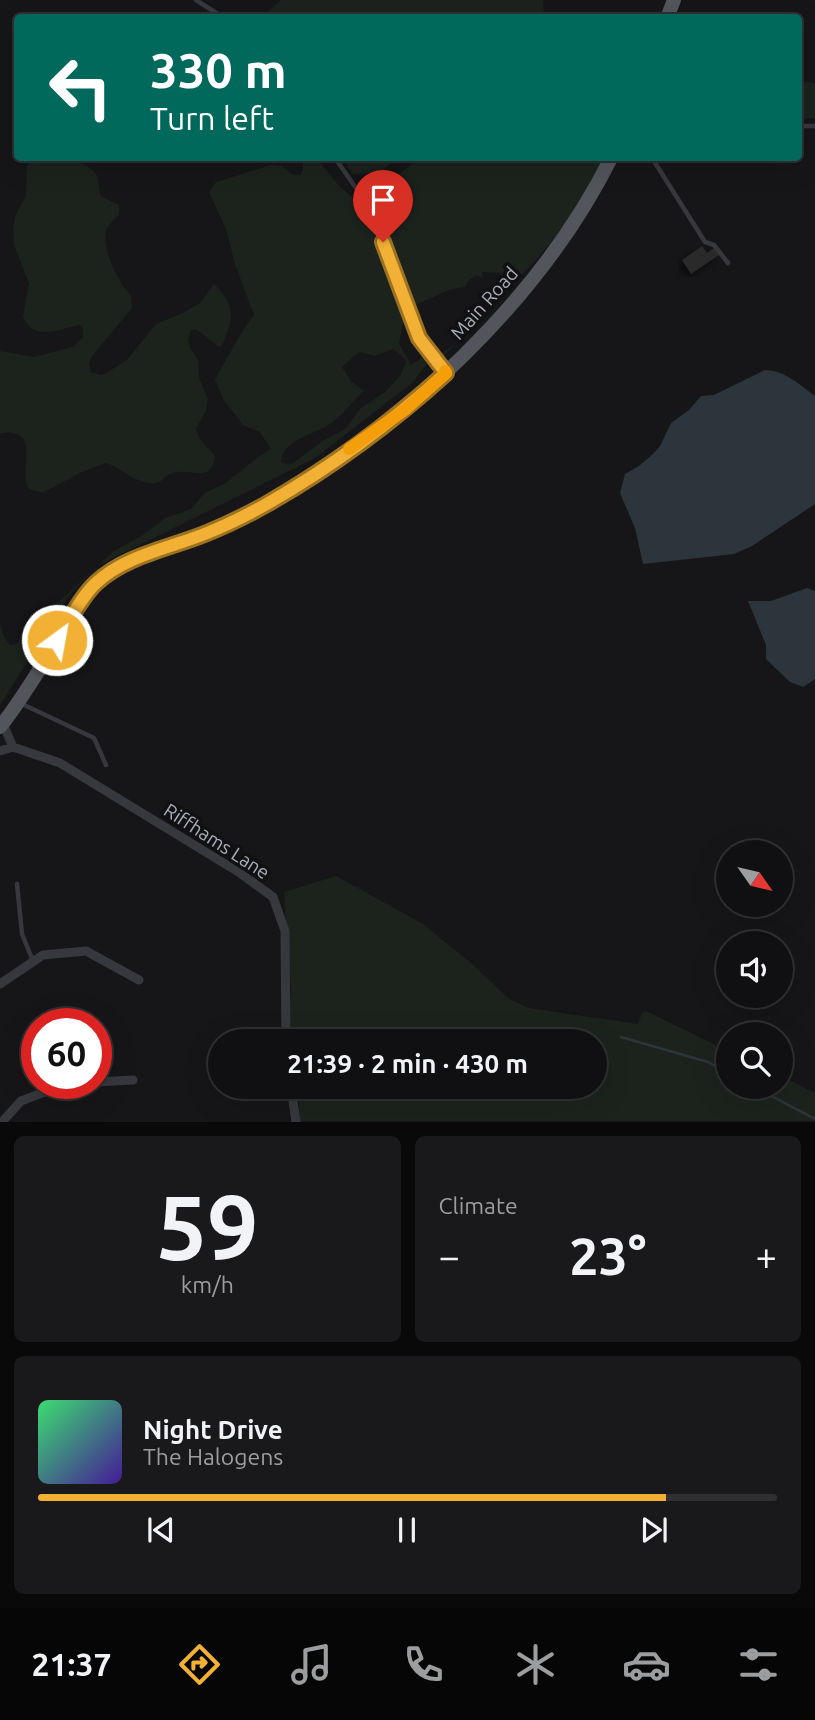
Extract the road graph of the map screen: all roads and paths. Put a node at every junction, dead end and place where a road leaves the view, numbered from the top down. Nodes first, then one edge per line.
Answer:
1 (196, 0) edge
2 (217, 14) edge
3 (337, 161) edge
4 (610, 161) edge
5 (654, 161) edge
6 (728, 263) dead end
7 (446, 373) junction
8 (18, 702) junction
9 (1, 726) edge
10 (13, 747) junction
11 (0, 751) edge
12 (106, 765) dead end
13 (17, 884) dead end
14 (33, 961) junction
15 (139, 980) dead end
16 (0, 984) edge
17 (286, 1029) edge
18 (133, 1080) dead end
19 (112, 1081) edge
20 (26, 1099) edge
21 (293, 1099) edge
22 (2, 1122) edge
23 (296, 1122) edge

1 - 2 lane
3 - 7 lane
4 - 7 main road, Main Road
5 - 6 lane
7 - 8 main road, Main Road
8 - 9 main road, Main Road
8 - 12 lane
9 - 10 street
10 - 11 street
10 - 17 street, Riffhams Lane
13 - 14 lane
14 - 15 street
14 - 16 street
18 - 19 street
20 - 22 street
21 - 23 street

